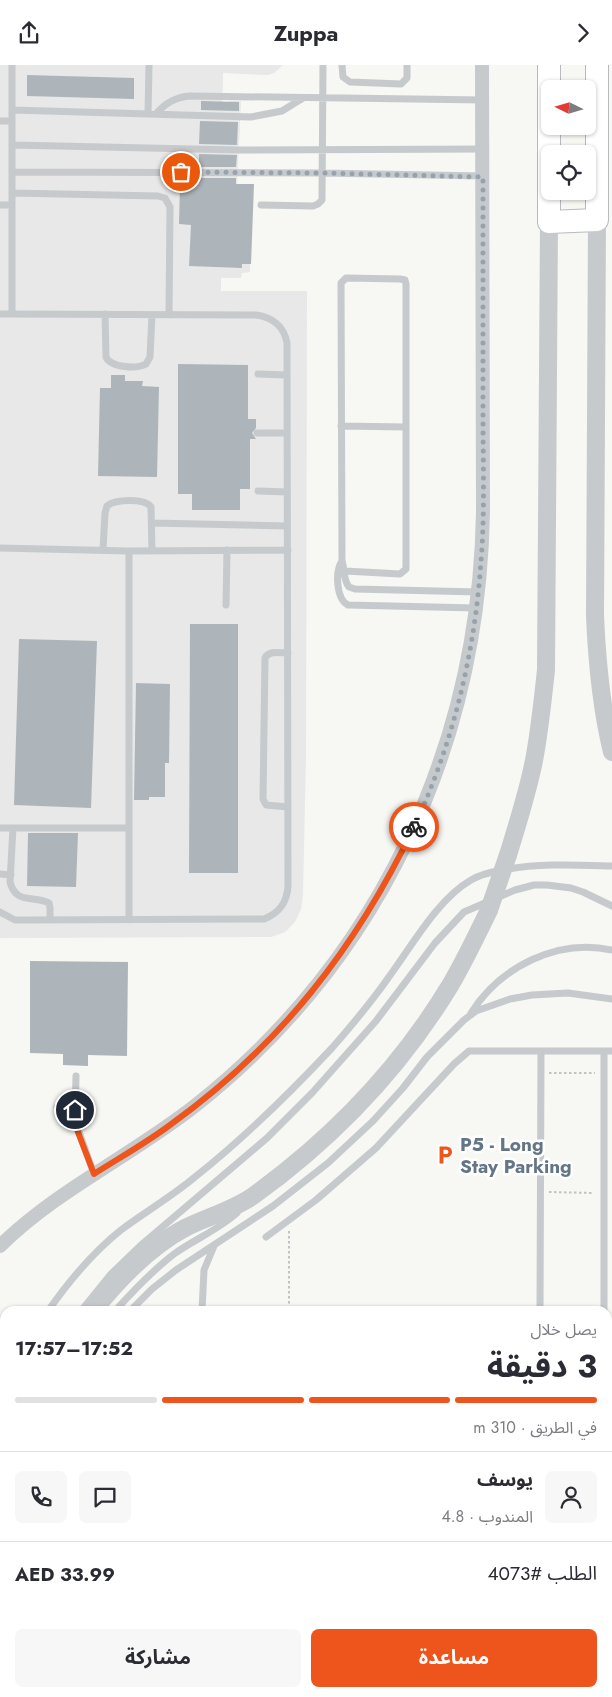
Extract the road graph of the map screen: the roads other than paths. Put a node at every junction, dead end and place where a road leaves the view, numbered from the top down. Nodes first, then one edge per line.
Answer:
1 (12, 65) edge
2 (149, 65) edge
3 (323, 65) edge
4 (342, 65) edge
5 (407, 65) edge
6 (482, 65) edge
7 (549, 65) edge
8 (596, 65) edge
9 (303, 98) junction
10 (323, 98) junction
11 (482, 100) junction
12 (12, 110) junction
13 (152, 114) junction
14 (0, 121) edge
15 (12, 121) junction
16 (12, 145) junction
17 (483, 149) junction
18 (324, 151) junction
19 (12, 172) junction
20 (324, 173) junction
21 (483, 177) junction
22 (12, 193) junction
23 (0, 205) edge
24 (12, 205) junction
25 (261, 205) dead end
26 (597, 220) junction
27 (549, 222) junction
28 (0, 314) edge
29 (12, 314) junction
30 (106, 314) junction
31 (152, 315) junction
32 (169, 315) junction
33 (258, 374) dead end
34 (287, 375) junction
35 (341, 426) junction
36 (406, 427) junction
37 (257, 433) dead end
38 (287, 433) junction
39 (258, 491) dead end
40 (287, 491) junction
41 (152, 523) junction
42 (287, 526) junction
43 (0, 548) edge
44 (103, 550) junction
45 (227, 550) junction
46 (288, 550) junction
47 (128, 551) junction
48 (152, 551) junction
49 (342, 561) junction
50 (345, 571) junction
51 (479, 591) junction
52 (226, 605) dead end
53 (477, 608) junction
54 (288, 653) junction
55 (612, 752) edge
56 (288, 807) junction
57 (129, 827) junction
58 (0, 828) edge
59 (12, 828) junction
60 (612, 866) edge
61 (0, 874) edge
62 (11, 875) junction
63 (612, 906) edge
64 (0, 913) edge
65 (50, 920) junction
66 (129, 920) junction
67 (612, 950) edge
68 (612, 999) edge
69 (469, 1016) junction
70 (608, 1051) edge
71 (541, 1052) junction
72 (76, 1076) dead end
73 (75, 1105) junction
74 (57, 1107) dead end
75 (94, 1174) junction
76 (252, 1196) junction
77 (266, 1237) dead end
78 (214, 1245) junction
79 (0, 1246) edge
80 (52, 1306) edge
81 (84, 1306) edge
82 (97, 1306) edge
83 (119, 1306) edge
84 (135, 1306) edge
85 (202, 1306) edge
86 (540, 1306) edge
87 (604, 1306) edge

1 - 12 lane
2 - 13 lane
3 - 10 lane
4 - 5 lane
6 - 11 street
7 - 27 main road
8 - 26 main road
9 - 10 lane
9 - 13 lane
9 - 13 lane
10 - 11 lane
10 - 18 lane
11 - 17 street
12 - 13 lane
12 - 15 lane
14 - 15 lane
15 - 16 lane
16 - 18 lane
16 - 19 lane
17 - 18 lane
17 - 21 street
18 - 20 lane
19 - 20 lane
19 - 22 lane
20 - 21 lane
20 - 25 lane
21 - 51 street
22 - 24 lane
22 - 32 lane
23 - 24 lane
24 - 29 lane
26 - 27 main road
26 - 55 street
27 - 76 street, bridge
28 - 29 lane
29 - 30 lane
30 - 31 lane
30 - 31 lane
31 - 32 lane
32 - 34 lane
33 - 34 lane
34 - 38 lane
35 - 36 lane
35 - 36 lane
35 - 49 lane
36 - 50 lane
37 - 38 lane
38 - 40 lane
39 - 40 lane
40 - 42 lane
41 - 42 lane
41 - 44 lane
41 - 48 lane
42 - 46 lane
43 - 44 lane
44 - 47 lane
45 - 46 lane
45 - 48 lane
45 - 52 lane
46 - 54 lane
47 - 48 lane
47 - 57 lane
49 - 50 lane
49 - 53 lane
50 - 51 lane
51 - 53 street
53 - 75 street
54 - 56 lane
54 - 56 lane
56 - 66 lane
57 - 59 lane
57 - 66 lane
58 - 59 lane
59 - 62 lane
60 - 80 lane
61 - 62 lane
62 - 65 lane
63 - 81 lane
64 - 65 lane
65 - 66 lane
67 - 69 lane
68 - 69 lane
69 - 78 lane
70 - 71 lane
70 - 87 lane
71 - 77 lane
71 - 86 lane
72 - 73 lane
73 - 74 lane
73 - 75 lane
75 - 79 street
76 - 82 street
76 - 83 lane
78 - 84 lane
78 - 85 lane

